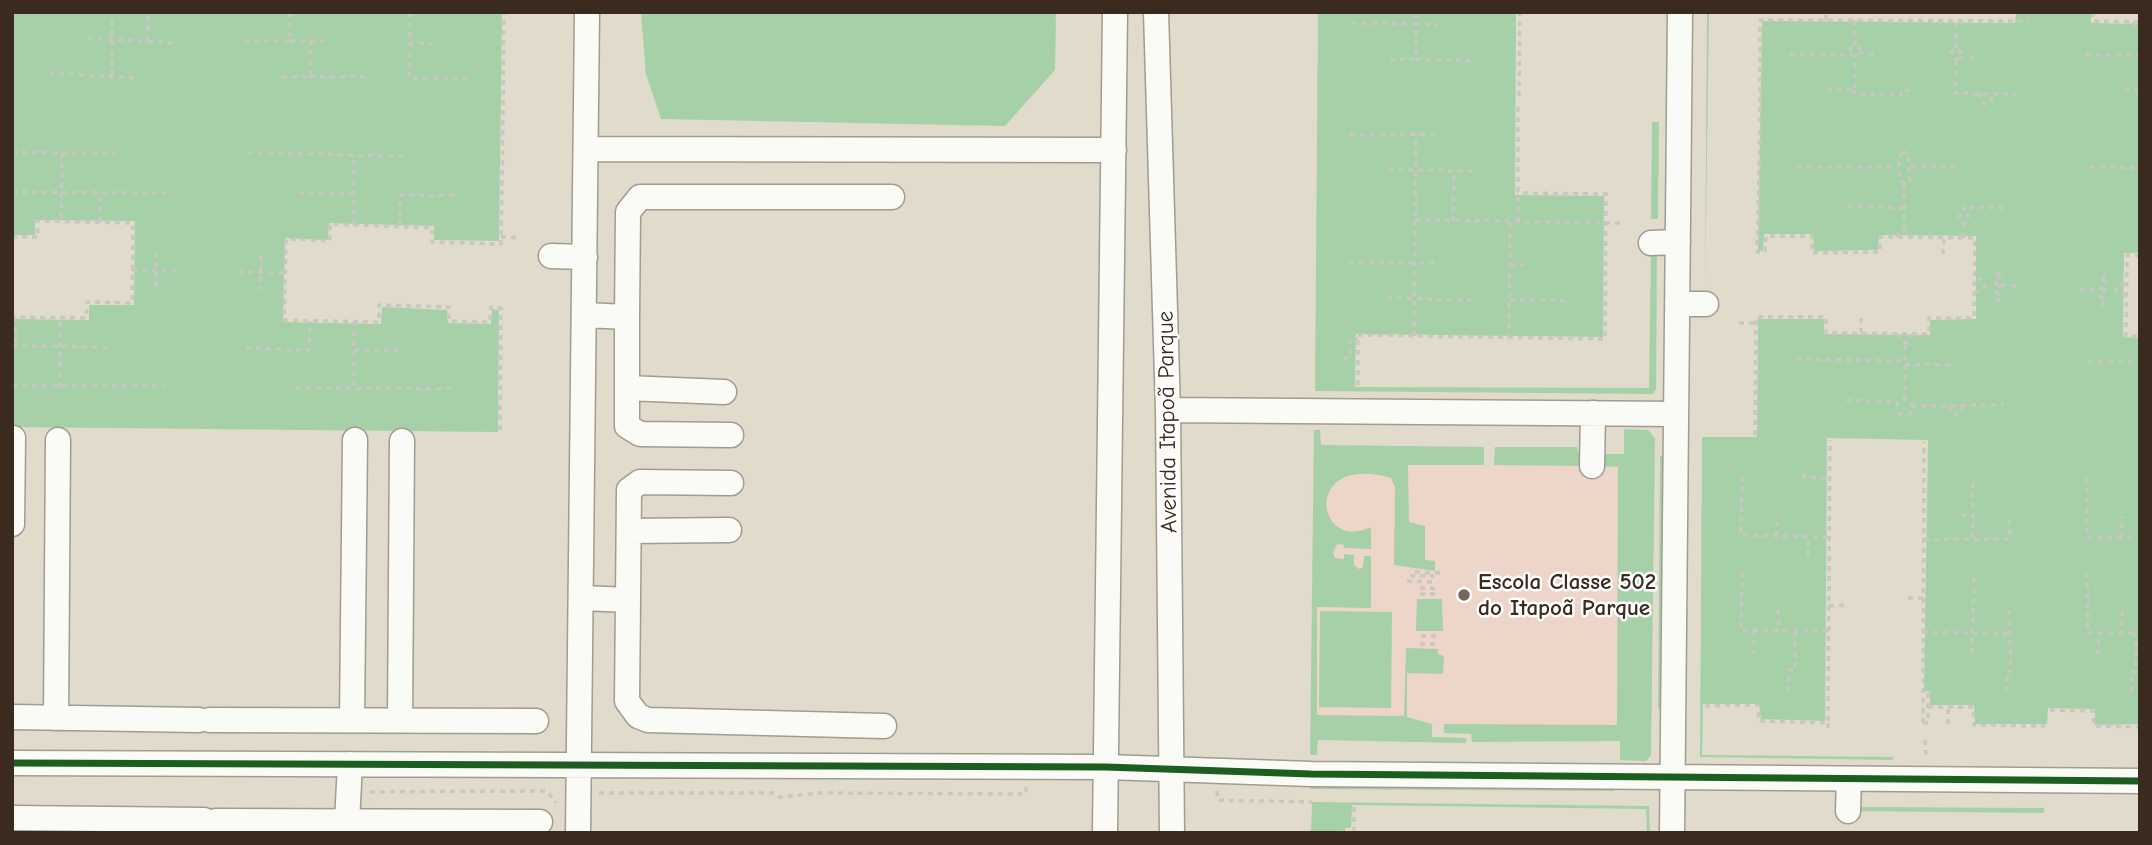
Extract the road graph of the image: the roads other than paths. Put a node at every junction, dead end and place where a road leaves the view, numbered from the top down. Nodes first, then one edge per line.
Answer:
1 (587, 12) edge
2 (1115, 12) edge
3 (1156, 12) edge
4 (1680, 12) edge
5 (586, 149) junction
6 (1114, 150) junction
7 (892, 197) dead end
8 (1678, 242) junction
9 (1651, 243) dead end
10 (551, 256) dead end
11 (585, 257) junction
12 (1677, 304) junction
13 (1706, 304) dead end
14 (585, 315) junction
15 (627, 317) junction
16 (627, 388) junction
17 (723, 392) dead end
18 (1168, 410) junction
19 (1593, 413) junction
20 (1676, 414) junction
21 (731, 435) dead end
22 (13, 438) edge
23 (58, 440) dead end
24 (355, 440) dead end
25 (402, 441) dead end
26 (1592, 466) dead end
27 (731, 483) dead end
28 (12, 524) edge
29 (729, 530) dead end
30 (629, 531) junction
31 (583, 598) junction
32 (628, 600) junction
33 (12, 717) edge
34 (56, 718) junction
35 (352, 720) junction
36 (400, 720) junction
37 (536, 721) dead end
38 (884, 726) dead end
39 (12, 763) edge
40 (350, 764) junction
41 (578, 765) junction
42 (1106, 767) junction
43 (1173, 769) junction
44 (1672, 777) junction
45 (1849, 779) junction
46 (2140, 781) edge
47 (1848, 811) dead end
48 (12, 818) edge
49 (548, 818) road end
50 (351, 825) edge
51 (58, 826) edge
52 (396, 827) edge
53 (578, 833) edge
54 (1105, 833) edge
55 (1172, 833) edge
56 (1672, 833) edge

1 - 5 street
2 - 6 street
3 - 18 street, Avenida Itapoã Parque
4 - 8 street
5 - 6 street
5 - 11 street
6 - 42 street
7 - 15 street
8 - 9 street
8 - 12 street
10 - 11 street
11 - 14 street
12 - 13 street
12 - 20 street
14 - 15 street
14 - 31 street
15 - 16 street
16 - 17 street
16 - 21 street
18 - 19 street
18 - 43 street, Avenida Itapoã Parque
19 - 20 street
19 - 26 street
20 - 44 street
22 - 28 street
23 - 34 street
24 - 35 street
25 - 36 street
27 - 30 street
29 - 30 street
30 - 32 street
31 - 32 street
31 - 41 street
32 - 38 street
33 - 34 street
34 - 35 street
35 - 36 street
36 - 37 street
39 - 40 street
40 - 41 street
40 - 50 street
41 - 42 street
41 - 53 street
42 - 43 street
42 - 54 street
43 - 44 street
43 - 55 street, Avenida Itapoã Parque
44 - 45 street
44 - 56 street
45 - 46 street
45 - 47 street
48 - 51 street
49 - 52 street
50 - 51 street
50 - 52 street

